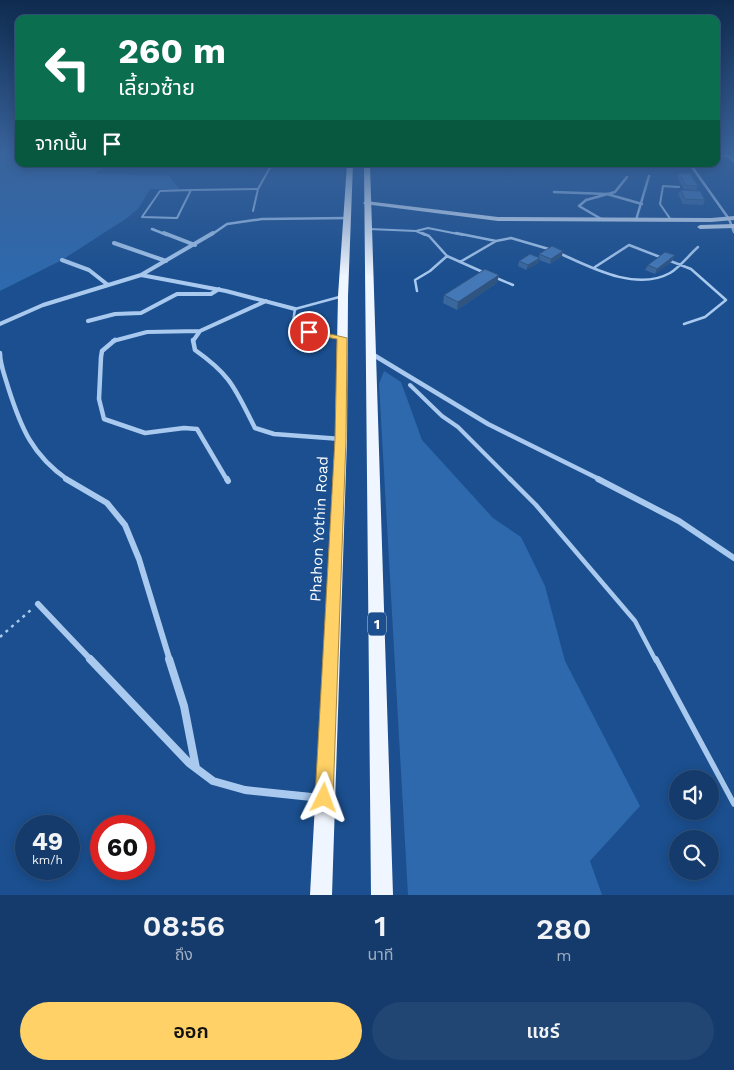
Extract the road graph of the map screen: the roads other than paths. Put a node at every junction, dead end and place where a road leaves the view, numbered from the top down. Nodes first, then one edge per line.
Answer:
1 (157, 194) edge
2 (190, 194) edge
3 (257, 194) edge
4 (349, 194) edge
5 (366, 194) edge
6 (601, 194) edge
7 (607, 194) junction
8 (645, 194) edge
9 (662, 194) edge
10 (713, 194) edge
11 (642, 204) junction
12 (366, 206) junction
13 (253, 211) dead end
14 (348, 218) junction
15 (731, 218) edge
16 (604, 220) junction
17 (636, 220) junction
18 (671, 220) junction
19 (540, 227) dead end
20 (578, 227) dead end
21 (733, 228) edge
22 (152, 229) dead end
23 (366, 229) junction
24 (416, 230) junction
25 (496, 241) junction
26 (114, 243) dead end
27 (195, 245) junction
28 (698, 247) dead end
29 (447, 256) junction
30 (62, 260) dead end
31 (166, 262) junction
32 (460, 262) junction
33 (680, 263) junction
34 (596, 267) junction
35 (141, 275) junction
36 (108, 285) junction
37 (513, 285) dead end
38 (219, 289) junction
39 (417, 291) dead end
40 (343, 296) junction
41 (266, 301) junction
42 (295, 309) junction
43 (12, 318) junction
44 (0, 320) edge
45 (88, 321) dead end
46 (0, 324) edge
47 (684, 324) dead end
48 (200, 331) junction
49 (342, 338) junction
50 (0, 353) edge
51 (372, 354) junction
52 (0, 362) edge
53 (410, 385) dead end
54 (341, 439) junction
55 (228, 481) dead end
56 (734, 558) edge
57 (38, 604) road end
58 (196, 768) junction
59 (324, 798) junction
60 (734, 804) edge
61 (321, 895) edge
62 (382, 895) edge

1 - 2 lane
3 - 13 lane
4 - 14 main road, Phahon Yothin Road
5 - 12 main road, 1
6 - 7 street
7 - 11 street
7 - 16 street
8 - 11 street
9 - 18 lane
10 - 15 street
11 - 17 street
12 - 16 main road
12 - 19 main road
12 - 23 main road, 1
14 - 27 street
14 - 40 main road, Phahon Yothin Road
15 - 18 main road
15 - 21 street
16 - 17 main road
17 - 18 main road
20 - 21 main road
22 - 27 street
23 - 24 lane
23 - 51 main road, 1
24 - 25 lane
24 - 29 lane
25 - 32 lane
25 - 34 lane
26 - 31 street
27 - 31 street
28 - 33 lane
29 - 32 lane
29 - 39 lane
30 - 36 street
31 - 35 street
32 - 37 lane
33 - 34 lane
33 - 34 lane
33 - 47 lane
35 - 36 street
35 - 38 street
36 - 43 street
38 - 41 street
38 - 45 street
40 - 42 lane
40 - 49 main road, Phahon Yothin Road
41 - 42 street
41 - 48 street
42 - 49 lane
43 - 44 street
43 - 46 street
48 - 54 street
48 - 55 street
49 - 54 main road, Phahon Yothin Road
50 - 52 street
51 - 56 street
51 - 62 main road, 1
52 - 58 street
53 - 60 lane
54 - 59 main road, Phahon Yothin Road
57 - 58 street
58 - 59 street
59 - 61 main road, Phahon Yothin Road

